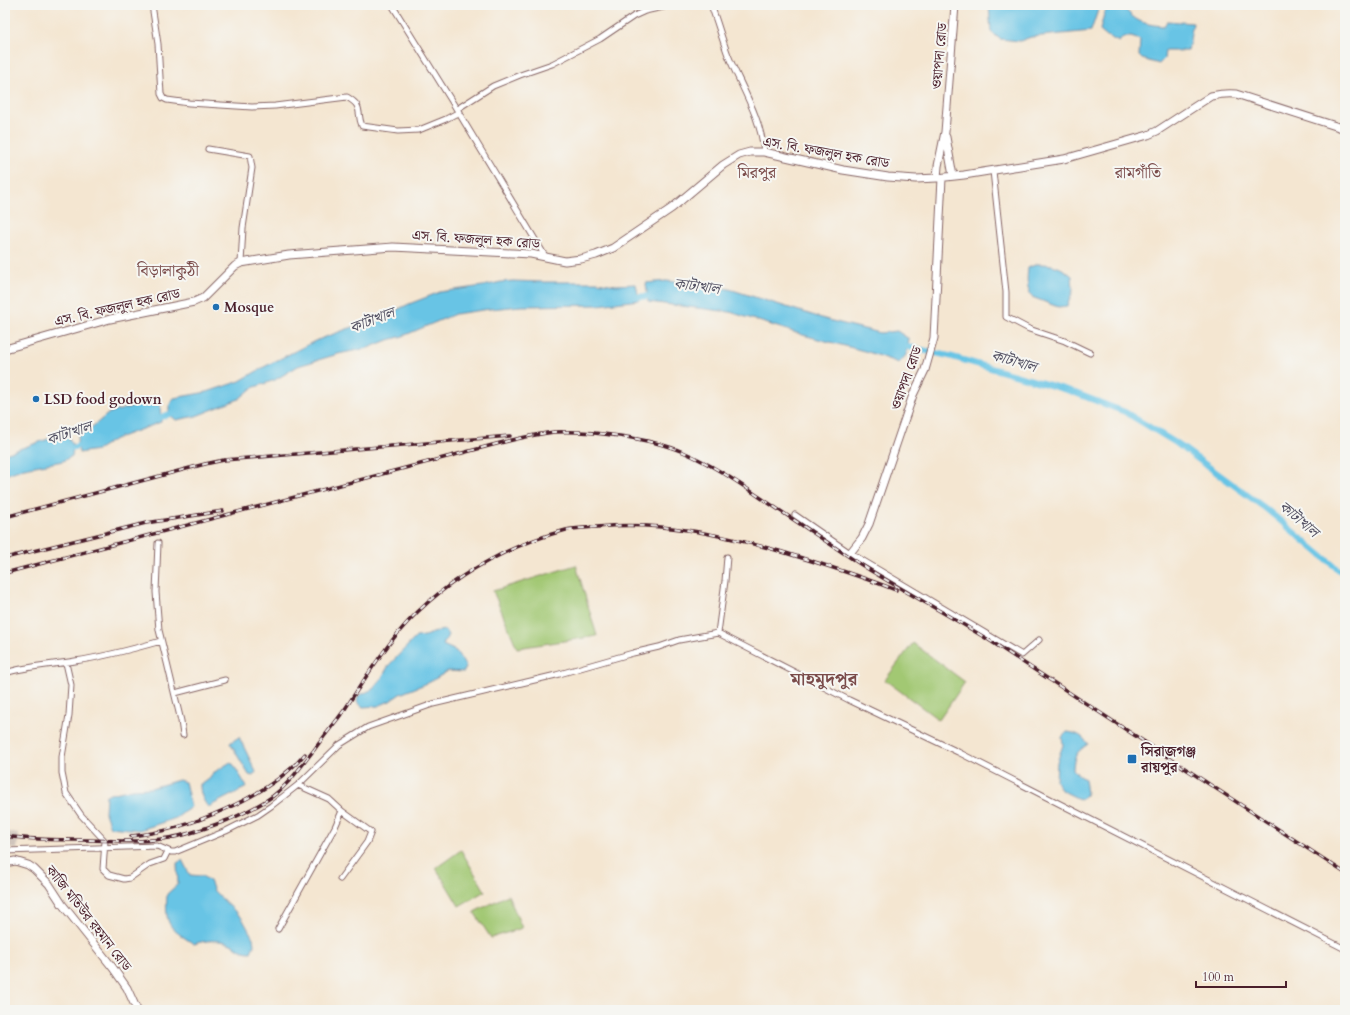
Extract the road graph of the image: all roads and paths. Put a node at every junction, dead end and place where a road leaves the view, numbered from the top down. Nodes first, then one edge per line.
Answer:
1 (152, 5) edge
2 (392, 5) edge
3 (672, 5) edge
4 (712, 5) edge
5 (955, 5) edge
6 (458, 111) junction
7 (1345, 129) edge
8 (945, 132) junction
9 (208, 149) dead end
10 (764, 152) junction
11 (993, 171) junction
12 (954, 176) junction
13 (940, 178) junction
14 (545, 256) junction
15 (241, 263) junction
16 (5, 349) edge
17 (1090, 353) dead end
18 (795, 515) dead end
19 (158, 543) dead end
20 (850, 553) junction
21 (727, 557) dead end
22 (718, 633) junction
23 (1039, 640) dead end
24 (161, 641) junction
25 (66, 662) junction
26 (5, 673) edge
27 (225, 680) dead end
28 (174, 693) junction
29 (183, 735) dead end
30 (298, 785) junction
31 (342, 811) junction
32 (105, 849) junction
33 (19, 851) junction
34 (168, 851) junction
35 (5, 852) edge
36 (7, 862) edge
37 (19, 862) junction
38 (340, 880) dead end
39 (278, 929) dead end
40 (1345, 949) edge
41 (137, 1010) edge

1 - 6 street
2 - 6 street
3 - 6 street
4 - 10 street
5 - 8 main road, ওয়াপদা রোড
6 - 14 street
7 - 11 main road, এস. বি. ফজলুল হক রোড
8 - 12 main road, ওয়াপদা রোড
8 - 13 main road, ওয়াপদা রোড
9 - 15 street
10 - 13 main road, এস. বি. ফজলুল হক রোড
10 - 14 main road, এস. বি. ফজলুল হক রোড
11 - 12 main road, এস. বি. ফজলুল হক রোড
11 - 17 street
12 - 13 main road, এস. বি. ফজলুল হক রোড
13 - 20 main road, ওয়াপদা রোড
14 - 15 main road, এস. বি. ফজলুল হক রোড
15 - 16 main road, এস. বি. ফজলুল হক রোড
18 - 20 street
19 - 24 street
20 - 23 street
21 - 22 street
22 - 30 street
22 - 40 street
24 - 25 street
24 - 28 street
25 - 26 street
25 - 32 street
27 - 28 street
28 - 29 street
30 - 31 street
30 - 34 street
31 - 38 street
31 - 39 street
32 - 33 street
32 - 34 street
32 - 34 street
33 - 35 street
33 - 37 street
35 - 36 street
36 - 37 main road, কাজি মতিউর রহমান রোড
37 - 41 main road, কাজি মতিউর রহমান রোড

